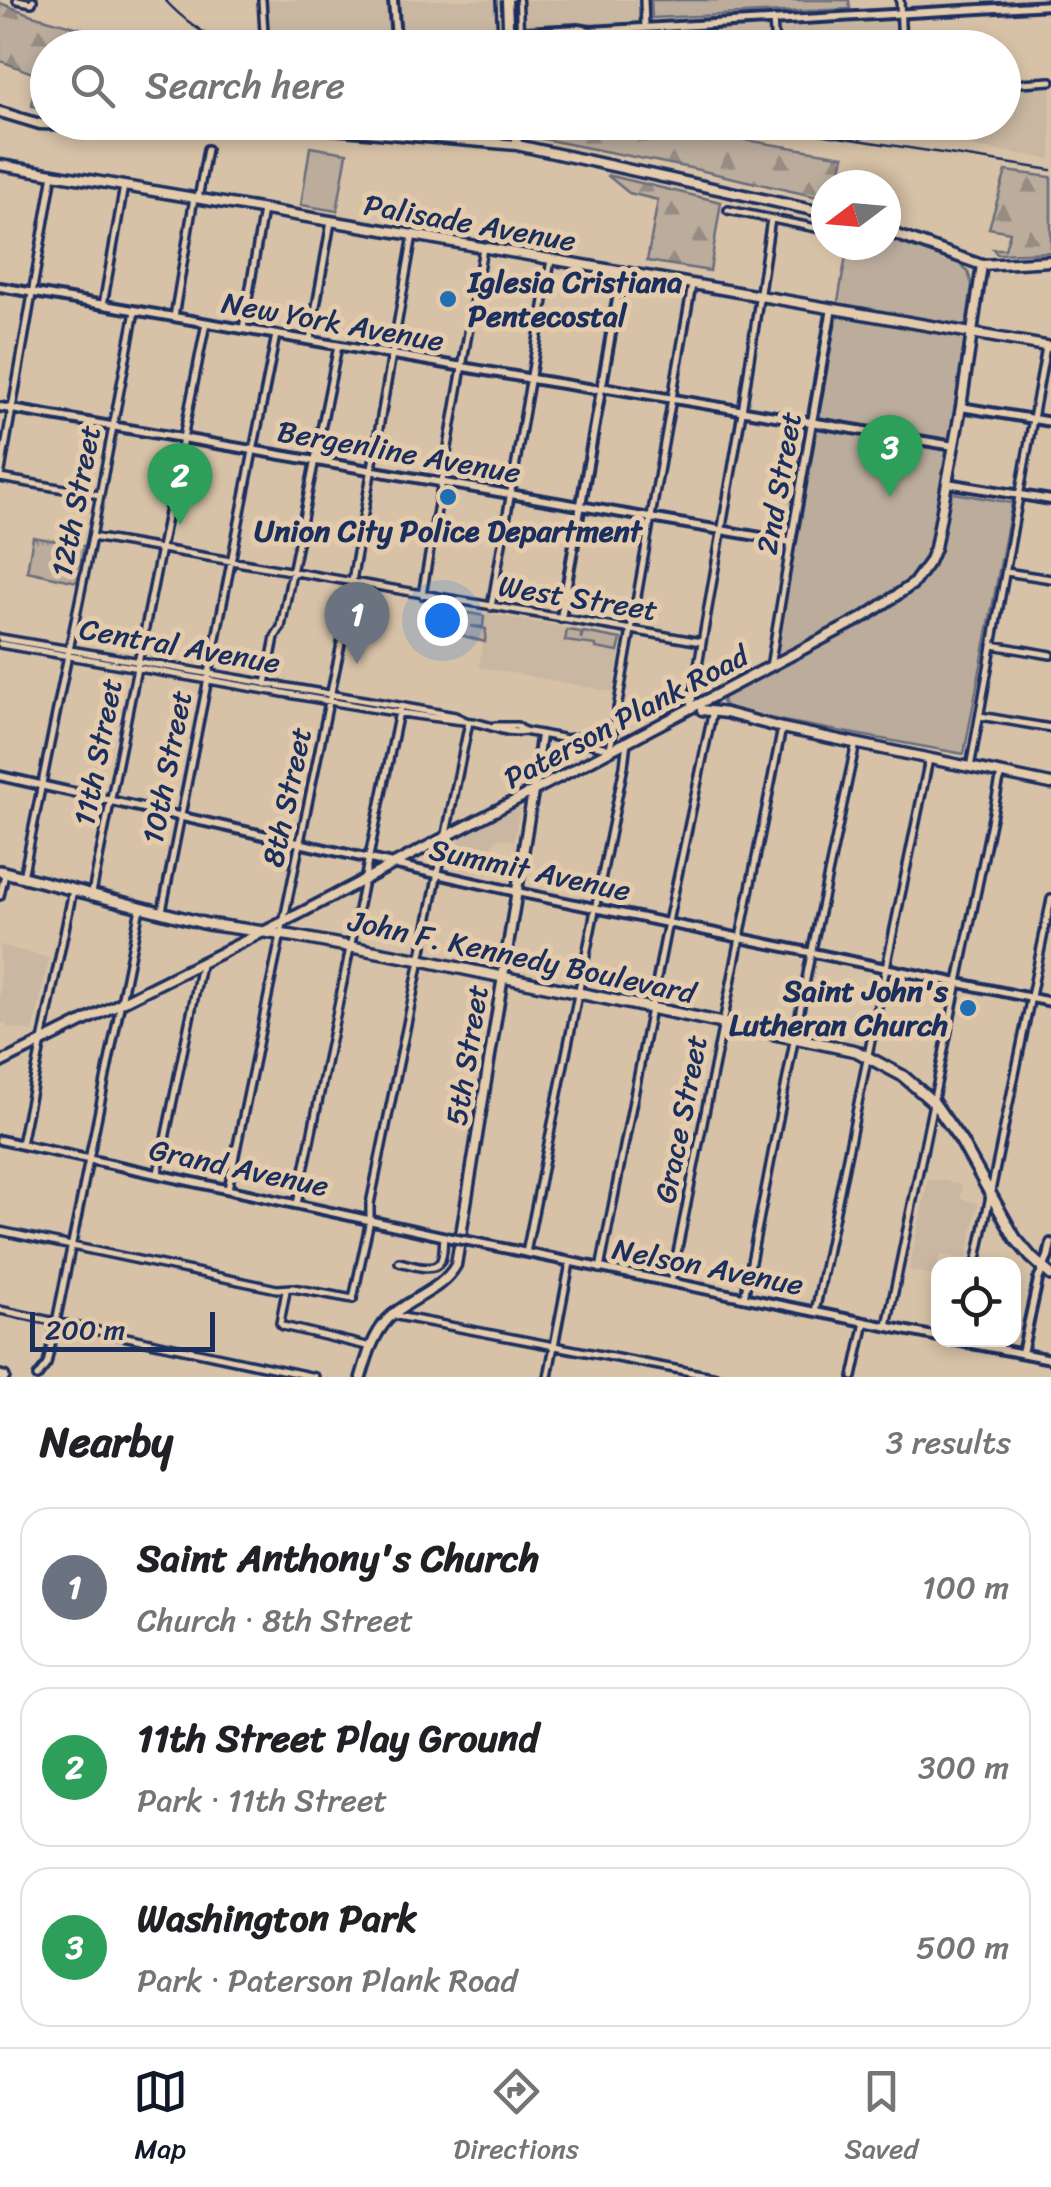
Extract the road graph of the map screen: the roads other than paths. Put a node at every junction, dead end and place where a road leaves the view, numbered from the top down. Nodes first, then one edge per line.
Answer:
1 (17, 0) edge
2 (262, 0) edge
3 (393, 0) edge
4 (502, 0) edge
5 (519, 0) edge
6 (644, 0) edge
7 (900, 0) edge
8 (33, 1) edge
9 (1028, 3) edge
10 (1051, 5) edge
11 (901, 14) junction
12 (773, 20) junction
13 (645, 27) junction
14 (264, 30) edge
15 (395, 30) edge
16 (501, 30) edge
17 (507, 30) edge
18 (520, 30) edge
19 (570, 30) edge
20 (773, 30) edge
21 (901, 30) edge
22 (1051, 81) edge
23 (1021, 83) edge
24 (0, 112) edge
25 (30, 121) edge
26 (460, 140) edge
27 (517, 140) edge
28 (517, 145) junction
29 (207, 148) dead end
30 (0, 165) edge
31 (53, 174) junction
32 (124, 186) junction
33 (196, 198) junction
34 (264, 210) junction
35 (728, 210) dead end
36 (811, 211) edge
37 (771, 219) junction
38 (331, 222) junction
39 (811, 227) edge
40 (412, 235) junction
41 (901, 236) edge
42 (483, 248) junction
43 (552, 260) junction
44 (1051, 262) edge
45 (982, 265) junction
46 (622, 271) junction
47 (692, 284) junction
48 (0, 287) edge
49 (33, 293) junction
50 (759, 295) junction
51 (103, 305) junction
52 (832, 308) junction
53 (135, 311) junction
54 (174, 317) junction
55 (206, 322) junction
56 (243, 329) junction
57 (972, 333) junction
58 (276, 335) junction
59 (310, 340) junction
60 (338, 346) junction
61 (1049, 347) edge
62 (392, 355) junction
63 (462, 367) junction
64 (532, 379) junction
65 (602, 388) junction
66 (672, 400) junction
67 (0, 407) edge
68 (961, 407) junction
69 (11, 408) junction
70 (742, 412) junction
71 (1034, 419) junction
72 (812, 422) junction
73 (1051, 422) edge
74 (114, 426) junction
75 (184, 438) junction
76 (954, 446) junction
77 (254, 450) junction
78 (316, 460) junction
79 (372, 469) junction
80 (0, 477) edge
81 (442, 481) junction
82 (947, 483) junction
83 (511, 494) junction
84 (1020, 494) junction
85 (100, 495) junction
86 (1051, 500) edge
87 (580, 506) junction
88 (650, 518) junction
89 (722, 530) junction
90 (92, 537) junction
91 (791, 542) junction
92 (161, 550) junction
93 (231, 562) junction
94 (292, 572) junction
95 (1006, 572) junction
96 (1051, 580) edge
97 (352, 582) junction
98 (422, 595) junction
99 (491, 606) junction
100 (561, 618) junction
101 (632, 630) junction
102 (0, 641) edge
103 (701, 642) junction
104 (992, 644) junction
105 (68, 653) junction
106 (1051, 655) edge
107 (138, 664) junction
108 (770, 666) junction
109 (208, 677) junction
110 (266, 686) junction
111 (720, 692) junction
112 (330, 698) junction
113 (692, 706) junction
114 (400, 710) junction
115 (707, 713) junction
116 (726, 713) junction
117 (979, 716) junction
118 (738, 718) junction
119 (469, 722) junction
120 (782, 728) junction
121 (1051, 728) edge
122 (542, 734) junction
123 (627, 741) junction
124 (856, 743) junction
125 (610, 749) junction
126 (929, 758) junction
127 (970, 768) junction
128 (1001, 774) junction
129 (0, 776) edge
130 (1051, 784) edge
131 (42, 786) junction
132 (533, 792) junction
133 (111, 801) junction
134 (180, 816) junction
135 (446, 836) junction
136 (300, 843) junction
137 (368, 859) junction
138 (395, 864) junction
139 (2, 871) edge
140 (439, 874) junction
141 (23, 877) junction
142 (365, 880) junction
143 (73, 890) junction
144 (516, 892) junction
145 (92, 895) junction
146 (0, 896) edge
147 (1051, 899) edge
148 (140, 908) junction
149 (596, 908) junction
150 (162, 914) junction
151 (283, 922) junction
152 (668, 922) junction
153 (264, 931) junction
154 (281, 934) junction
155 (740, 937) junction
156 (351, 946) junction
157 (812, 952) junction
158 (421, 960) junction
159 (202, 962) junction
160 (886, 966) junction
161 (503, 978) junction
162 (958, 982) junction
163 (579, 994) junction
164 (1032, 998) junction
165 (1051, 1002) edge
166 (120, 1003) junction
167 (651, 1009) junction
168 (723, 1024) junction
169 (795, 1038) junction
170 (41, 1044) junction
171 (867, 1056) junction
172 (0, 1063) edge
173 (934, 1103) junction
174 (0, 1140) edge
175 (20, 1144) junction
176 (89, 1159) junction
177 (158, 1174) junction
178 (228, 1188) junction
179 (990, 1194) junction
180 (297, 1204) junction
181 (370, 1220) junction
182 (0, 1231) edge
183 (447, 1237) junction
184 (469, 1242) joint
185 (1051, 1243) edge
186 (73, 1246) junction
187 (526, 1253) junction
188 (977, 1257) edge
189 (399, 1262) dead end
190 (570, 1263) junction
191 (600, 1269) junction
192 (1047, 1271) edge
193 (671, 1283) junction
194 (286, 1290) junction
195 (744, 1298) junction
196 (0, 1310) edge
197 (815, 1312) junction
198 (392, 1315) junction
199 (56, 1322) junction
200 (865, 1322) junction
201 (887, 1326) junction
202 (931, 1335) edge
203 (371, 1347) junction
204 (554, 1347) junction
205 (994, 1347) edge
206 (1022, 1353) junction
207 (1051, 1359) edge
208 (37, 1377) edge
209 (315, 1377) edge
210 (361, 1377) edge
211 (548, 1377) edge
212 (717, 1377) edge
213 (853, 1377) edge

1 - 8 street
2 - 14 street
3 - 15 street
4 - 16 street
4 - 17 main road, bridge
5 - 18 street
6 - 13 street
7 - 11 street
9 - 10 street
9 - 11 street
11 - 12 street
11 - 21 street
12 - 13 street
12 - 20 street
13 - 19 street
22 - 23 street
24 - 25 main road
26 - 28 main road
27 - 28 main road
28 - 36 main road
29 - 33 street
30 - 31 main road, Palisade Avenue
31 - 32 main road, Palisade Avenue
31 - 49 street
32 - 33 main road, Palisade Avenue
32 - 51 street
33 - 34 main road, Palisade Avenue
33 - 54 street
34 - 38 main road, Palisade Avenue
34 - 56 street
35 - 37 street
37 - 39 street
37 - 50 street
38 - 40 main road, Palisade Avenue
38 - 59 street
40 - 42 main road, Palisade Avenue
40 - 62 street, 8th Street
41 - 45 main road
42 - 43 main road, Palisade Avenue
42 - 63 street
43 - 46 main road, Palisade Avenue
43 - 64 street
44 - 45 main road
45 - 57 main road, Paterson Plank Road
46 - 47 main road, Palisade Avenue
46 - 65 street
47 - 50 main road, Palisade Avenue
47 - 66 street
48 - 49 street, New York Avenue
49 - 51 street, New York Avenue
49 - 69 street
50 - 52 main road, Palisade Avenue
50 - 70 street
51 - 53 street, New York Avenue
52 - 57 main road, Palisade Avenue
52 - 72 street, 2nd Street
53 - 54 street, New York Avenue
53 - 74 street, 12th Street
54 - 55 street, New York Avenue
55 - 56 street, New York Avenue
55 - 75 street, 11th Street
56 - 58 street, New York Avenue
57 - 61 main road, Palisade Avenue
57 - 68 main road, Paterson Plank Road
58 - 59 street, New York Avenue
58 - 77 street, 10th Street
59 - 60 street, New York Avenue
60 - 62 street, New York Avenue
60 - 78 street
61 - 71 street
62 - 63 street, New York Avenue
62 - 79 street, 8th Street
63 - 64 street, New York Avenue
63 - 81 street
64 - 65 street, New York Avenue
64 - 83 street
65 - 66 street, New York Avenue
65 - 87 street
66 - 70 street, New York Avenue
66 - 88 street
67 - 69 street, Bergenline Avenue
68 - 71 street
68 - 76 main road, Paterson Plank Road
69 - 74 street, Bergenline Avenue
69 - 80 street
70 - 72 street, New York Avenue
70 - 89 street
71 - 73 street
71 - 84 street
72 - 76 street, New York Avenue
72 - 91 street, 2nd Street
74 - 75 street, Bergenline Avenue
74 - 85 street, 12th Street
75 - 77 street, Bergenline Avenue
75 - 92 street, 11th Street
76 - 82 main road, Paterson Plank Road
77 - 78 street, Bergenline Avenue
77 - 93 street, 10th Street
78 - 79 street, Bergenline Avenue
78 - 94 street
79 - 81 street, Bergenline Avenue
79 - 97 street, 8th Street
80 - 85 street
81 - 83 street, Bergenline Avenue
81 - 98 street
82 - 84 street
82 - 108 main road, Paterson Plank Road
83 - 87 street, Bergenline Avenue
83 - 99 street
84 - 86 street
84 - 95 street
85 - 90 street, 12th Street
87 - 88 street, Bergenline Avenue
87 - 100 street
88 - 89 street, Bergenline Avenue
88 - 101 street
89 - 91 street, Bergenline Avenue
89 - 103 street
90 - 92 street, West Street
90 - 105 street, 12th Street
91 - 108 street, 2nd Street
92 - 93 street, West Street
92 - 107 street, 11th Street
93 - 94 street, West Street
93 - 109 street, 10th Street
94 - 97 street, West Street
94 - 110 street
95 - 96 street
95 - 104 street
97 - 98 street, West Street
97 - 112 street, 8th Street
98 - 99 street, West Street
99 - 100 street, West Street
100 - 101 street, West Street
101 - 103 street, West Street
101 - 125 street
102 - 105 street, Central Avenue
103 - 113 street
104 - 106 street
104 - 117 street
105 - 107 street, Central Avenue
105 - 131 street, 12th Street
107 - 109 street, Central Avenue
107 - 133 street, 11th Street
108 - 111 main road, Paterson Plank Road
109 - 110 street, Central Avenue
109 - 134 street, 10th Street
110 - 112 street, Central Avenue
111 - 113 main road, Paterson Plank Road
111 - 116 main road
112 - 114 street, Central Avenue
112 - 136 street, 8th Street
113 - 115 main road
113 - 123 main road, Paterson Plank Road
114 - 119 street, Central Avenue
114 - 137 street
115 - 116 main road
115 - 118 main road
115 - 152 street
116 - 118 main road
117 - 121 street
117 - 127 street
118 - 120 main road
119 - 122 street, Central Avenue
119 - 135 street
120 - 124 main road
120 - 155 street, Grace Street
122 - 125 street, Central Avenue
122 - 132 street, 5th Street
123 - 125 main road, Paterson Plank Road
123 - 149 street
124 - 126 main road
124 - 157 street
125 - 132 main road, Paterson Plank Road
126 - 127 main road
126 - 160 street
127 - 128 main road
128 - 130 main road
128 - 162 street
129 - 131 street, Summit Avenue
131 - 133 street, Summit Avenue
131 - 141 street, 12th Street
132 - 135 main road, Paterson Plank Road
132 - 144 main road, 5th Street
133 - 134 street, Summit Avenue
133 - 145 street, 11th Street
134 - 136 street, Summit Avenue
134 - 150 street, 10th Street
135 - 138 main road, Paterson Plank Road
135 - 140 street
136 - 137 street, Summit Avenue
136 - 151 street, 8th Street
137 - 138 street, Summit Avenue
137 - 142 street
138 - 140 street, Summit Avenue
138 - 142 main road, Paterson Plank Road
139 - 141 main road, John F. Kennedy Boulevard
139 - 146 street
140 - 144 street, Summit Avenue
140 - 158 street
141 - 143 main road, John F. Kennedy Boulevard
142 - 151 main road, Paterson Plank Road
142 - 156 street
143 - 145 main road, John F. Kennedy Boulevard
143 - 170 street
144 - 149 street, Summit Avenue
144 - 161 main road, 5th Street
145 - 148 main road, John F. Kennedy Boulevard
147 - 164 street
148 - 150 main road, John F. Kennedy Boulevard
148 - 166 street
149 - 152 street, Summit Avenue
149 - 163 street
150 - 153 main road, John F. Kennedy Boulevard
151 - 153 main road, Paterson Plank Road
151 - 154 street, 8th Street
152 - 155 street, Summit Avenue
152 - 167 street
153 - 154 main road, John F. Kennedy Boulevard
153 - 159 main road, Paterson Plank Road
154 - 156 main road, John F. Kennedy Boulevard
154 - 178 street, 8th Street
155 - 157 street, Summit Avenue
155 - 168 street, Grace Street
156 - 158 main road, John F. Kennedy Boulevard
156 - 180 street
157 - 160 street, Summit Avenue
157 - 169 street
158 - 161 main road, John F. Kennedy Boulevard
158 - 181 street
159 - 166 main road, Paterson Plank Road
159 - 177 street
160 - 162 street, Summit Avenue
160 - 171 street
161 - 163 main road, John F. Kennedy Boulevard
161 - 198 main road, 5th Street
162 - 164 street, Summit Avenue
162 - 173 street
163 - 167 main road, John F. Kennedy Boulevard
163 - 187 street
164 - 165 street, Summit Avenue
164 - 179 street
166 - 170 main road, Paterson Plank Road
166 - 176 street
167 - 168 main road, John F. Kennedy Boulevard
167 - 191 street
168 - 169 main road, John F. Kennedy Boulevard
168 - 193 street, Grace Street
169 - 171 main road, John F. Kennedy Boulevard
169 - 195 street
170 - 172 main road, Paterson Plank Road
170 - 175 street
171 - 173 main road, John F. Kennedy Boulevard
171 - 197 street
173 - 179 main road, John F. Kennedy Boulevard
173 - 201 street
174 - 175 street, Grand Avenue
175 - 176 street, Grand Avenue
176 - 177 street, Grand Avenue
176 - 186 street
177 - 178 street, Grand Avenue
178 - 180 street, Grand Avenue
179 - 188 street
179 - 192 main road, John F. Kennedy Boulevard
180 - 181 street, Grand Avenue
181 - 183 street, Grand Avenue
181 - 194 street
182 - 186 street
183 - 184 street, Grand Avenue, bridge
183 - 189 street
184 - 187 street, Nelson Avenue
185 - 192 street
186 - 194 street
186 - 199 street
187 - 190 street, Nelson Avenue
190 - 191 street, Nelson Avenue
190 - 204 street
191 - 193 street, Nelson Avenue
192 - 206 street
193 - 195 street, Nelson Avenue
194 - 203 street
195 - 197 street, Nelson Avenue
196 - 199 street
197 - 200 street, Nelson Avenue
198 - 203 main road
198 - 204 street
199 - 208 street
199 - 209 street
200 - 201 street, Nelson Avenue
200 - 213 street
201 - 202 street, Nelson Avenue
203 - 210 main road
204 - 211 street
204 - 212 street
205 - 206 street
206 - 207 street

